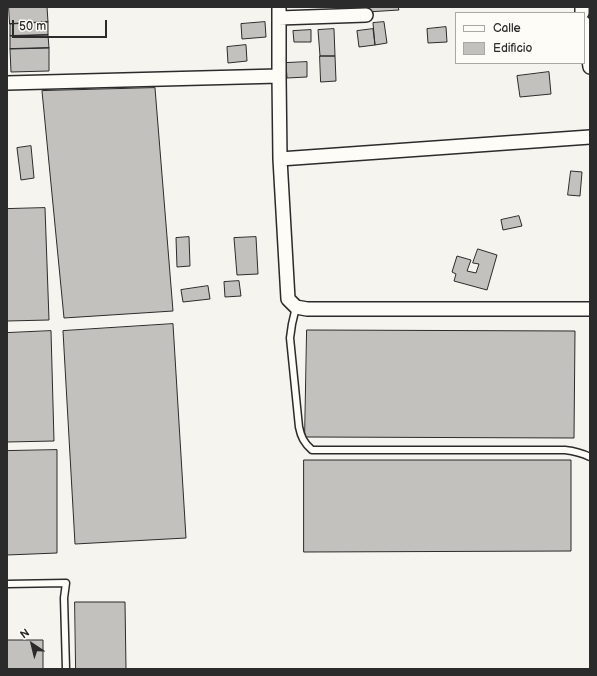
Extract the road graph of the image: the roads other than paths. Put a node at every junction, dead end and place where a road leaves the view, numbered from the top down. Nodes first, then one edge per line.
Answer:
1 (279, 13) edge
2 (366, 15) dead end
3 (585, 31) edge
4 (590, 67) edge
5 (279, 76) junction
6 (7, 82) edge
7 (590, 137) edge
8 (280, 159) junction
9 (296, 307) junction
10 (590, 309) edge
11 (590, 457) edge
12 (7, 584) edge
13 (66, 669) edge

1 - 2 street
1 - 5 street
3 - 4 street
5 - 6 street
5 - 8 street
7 - 8 street
8 - 9 street
9 - 10 street
9 - 11 lane
12 - 13 lane

